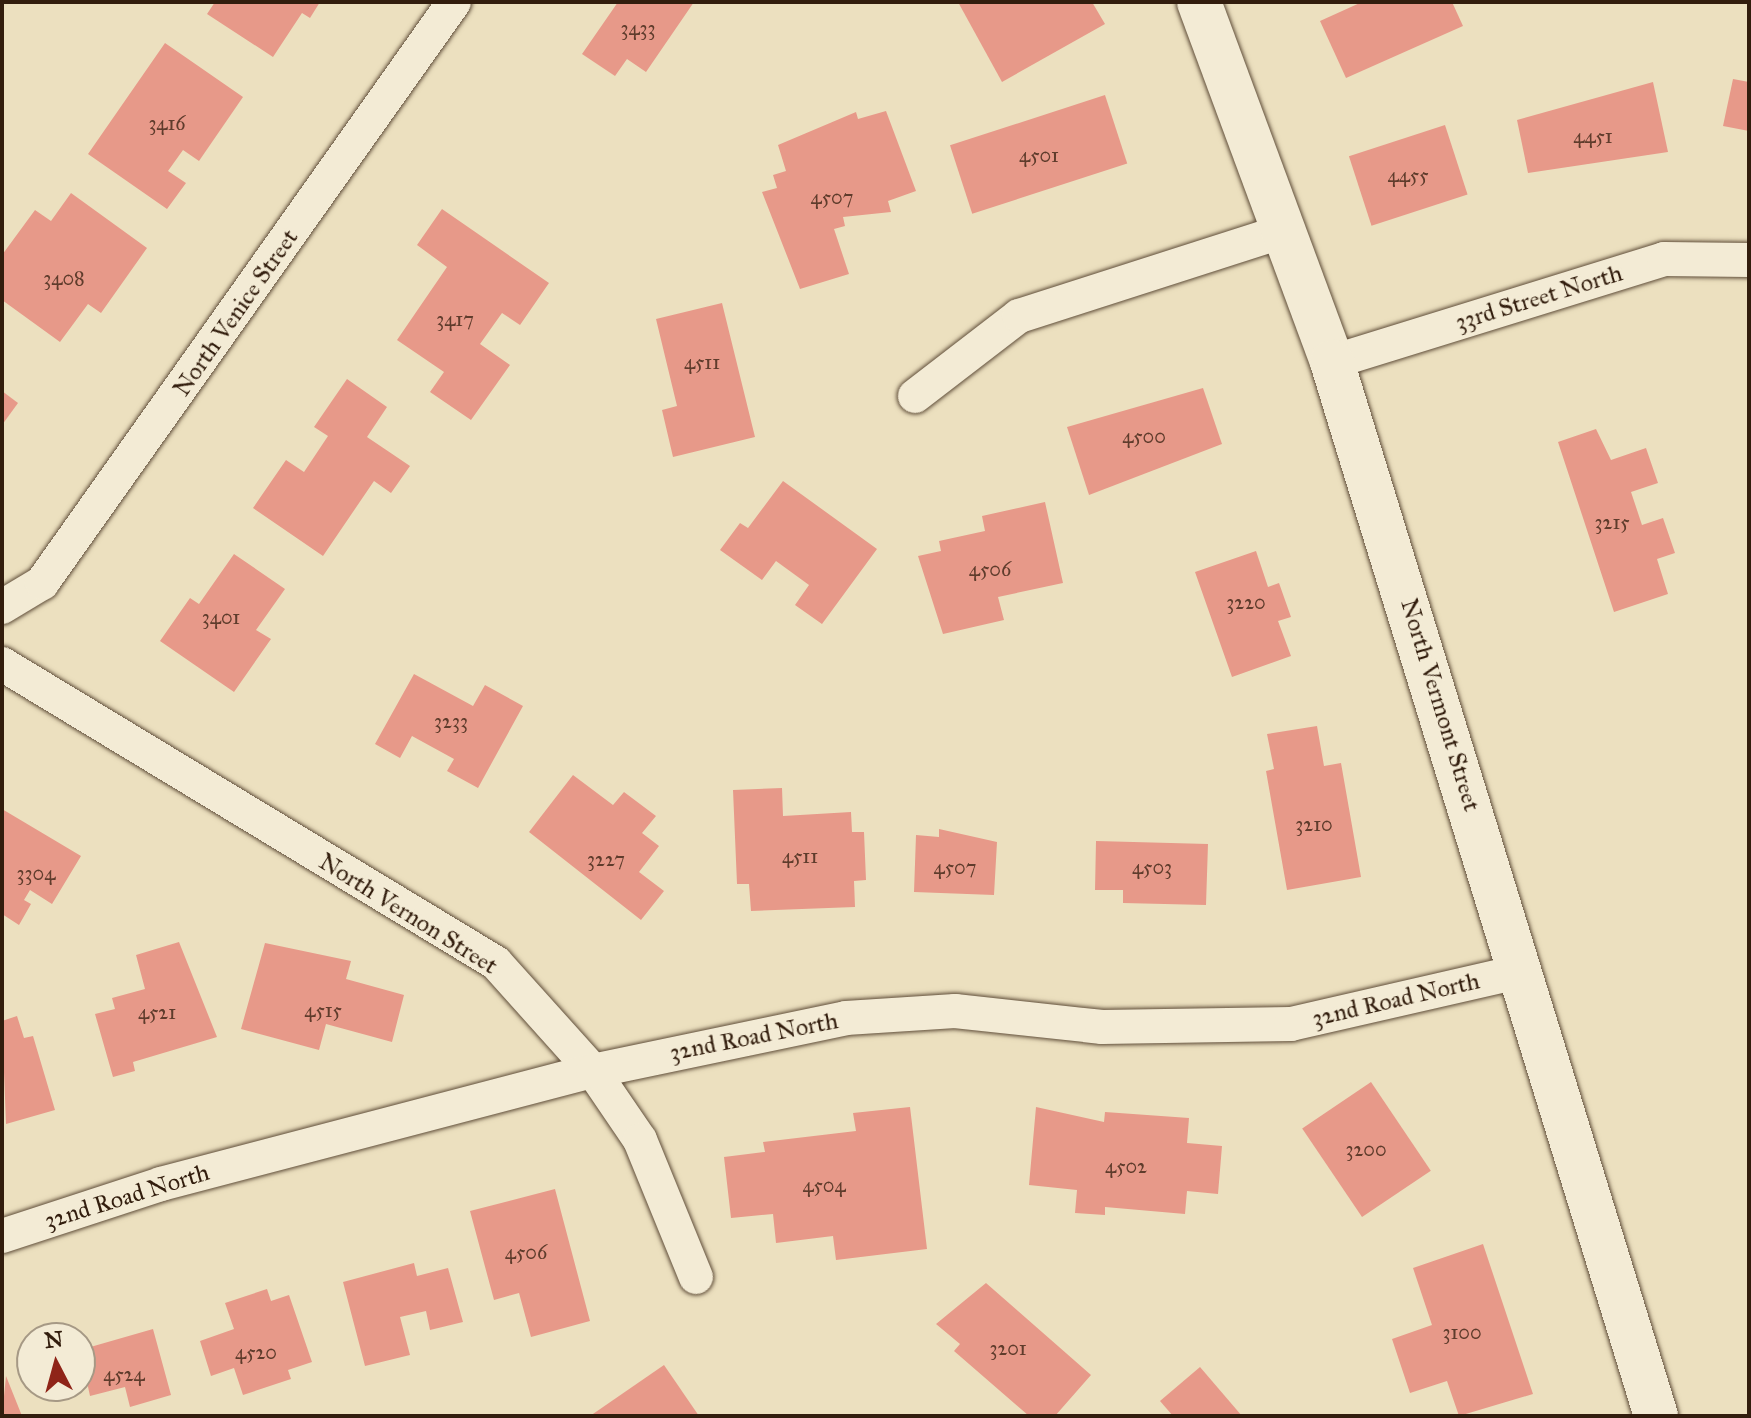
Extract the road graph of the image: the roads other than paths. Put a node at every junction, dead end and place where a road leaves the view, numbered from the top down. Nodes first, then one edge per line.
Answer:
1 (454, 2) edge
2 (1199, 2) edge
3 (1284, 231) junction
4 (1749, 260) edge
5 (1332, 362) junction
6 (915, 396) dead end
7 (2, 607) edge
8 (2, 664) edge
9 (1523, 971) junction
10 (593, 1071) junction
11 (2, 1236) edge
12 (696, 1277) dead end
13 (1656, 1416) edge

1 - 7 street, North Venice Street
2 - 3 street, North Vermont Street
3 - 5 street, North Vermont Street
3 - 6 street
4 - 5 street, 33rd Street North
5 - 9 street, North Vermont Street
8 - 10 street, North Vernon Street
9 - 10 street, 32nd Road North
9 - 13 street, North Vermont Street
10 - 11 street, 32nd Road North
10 - 12 street, North Vernon Street

